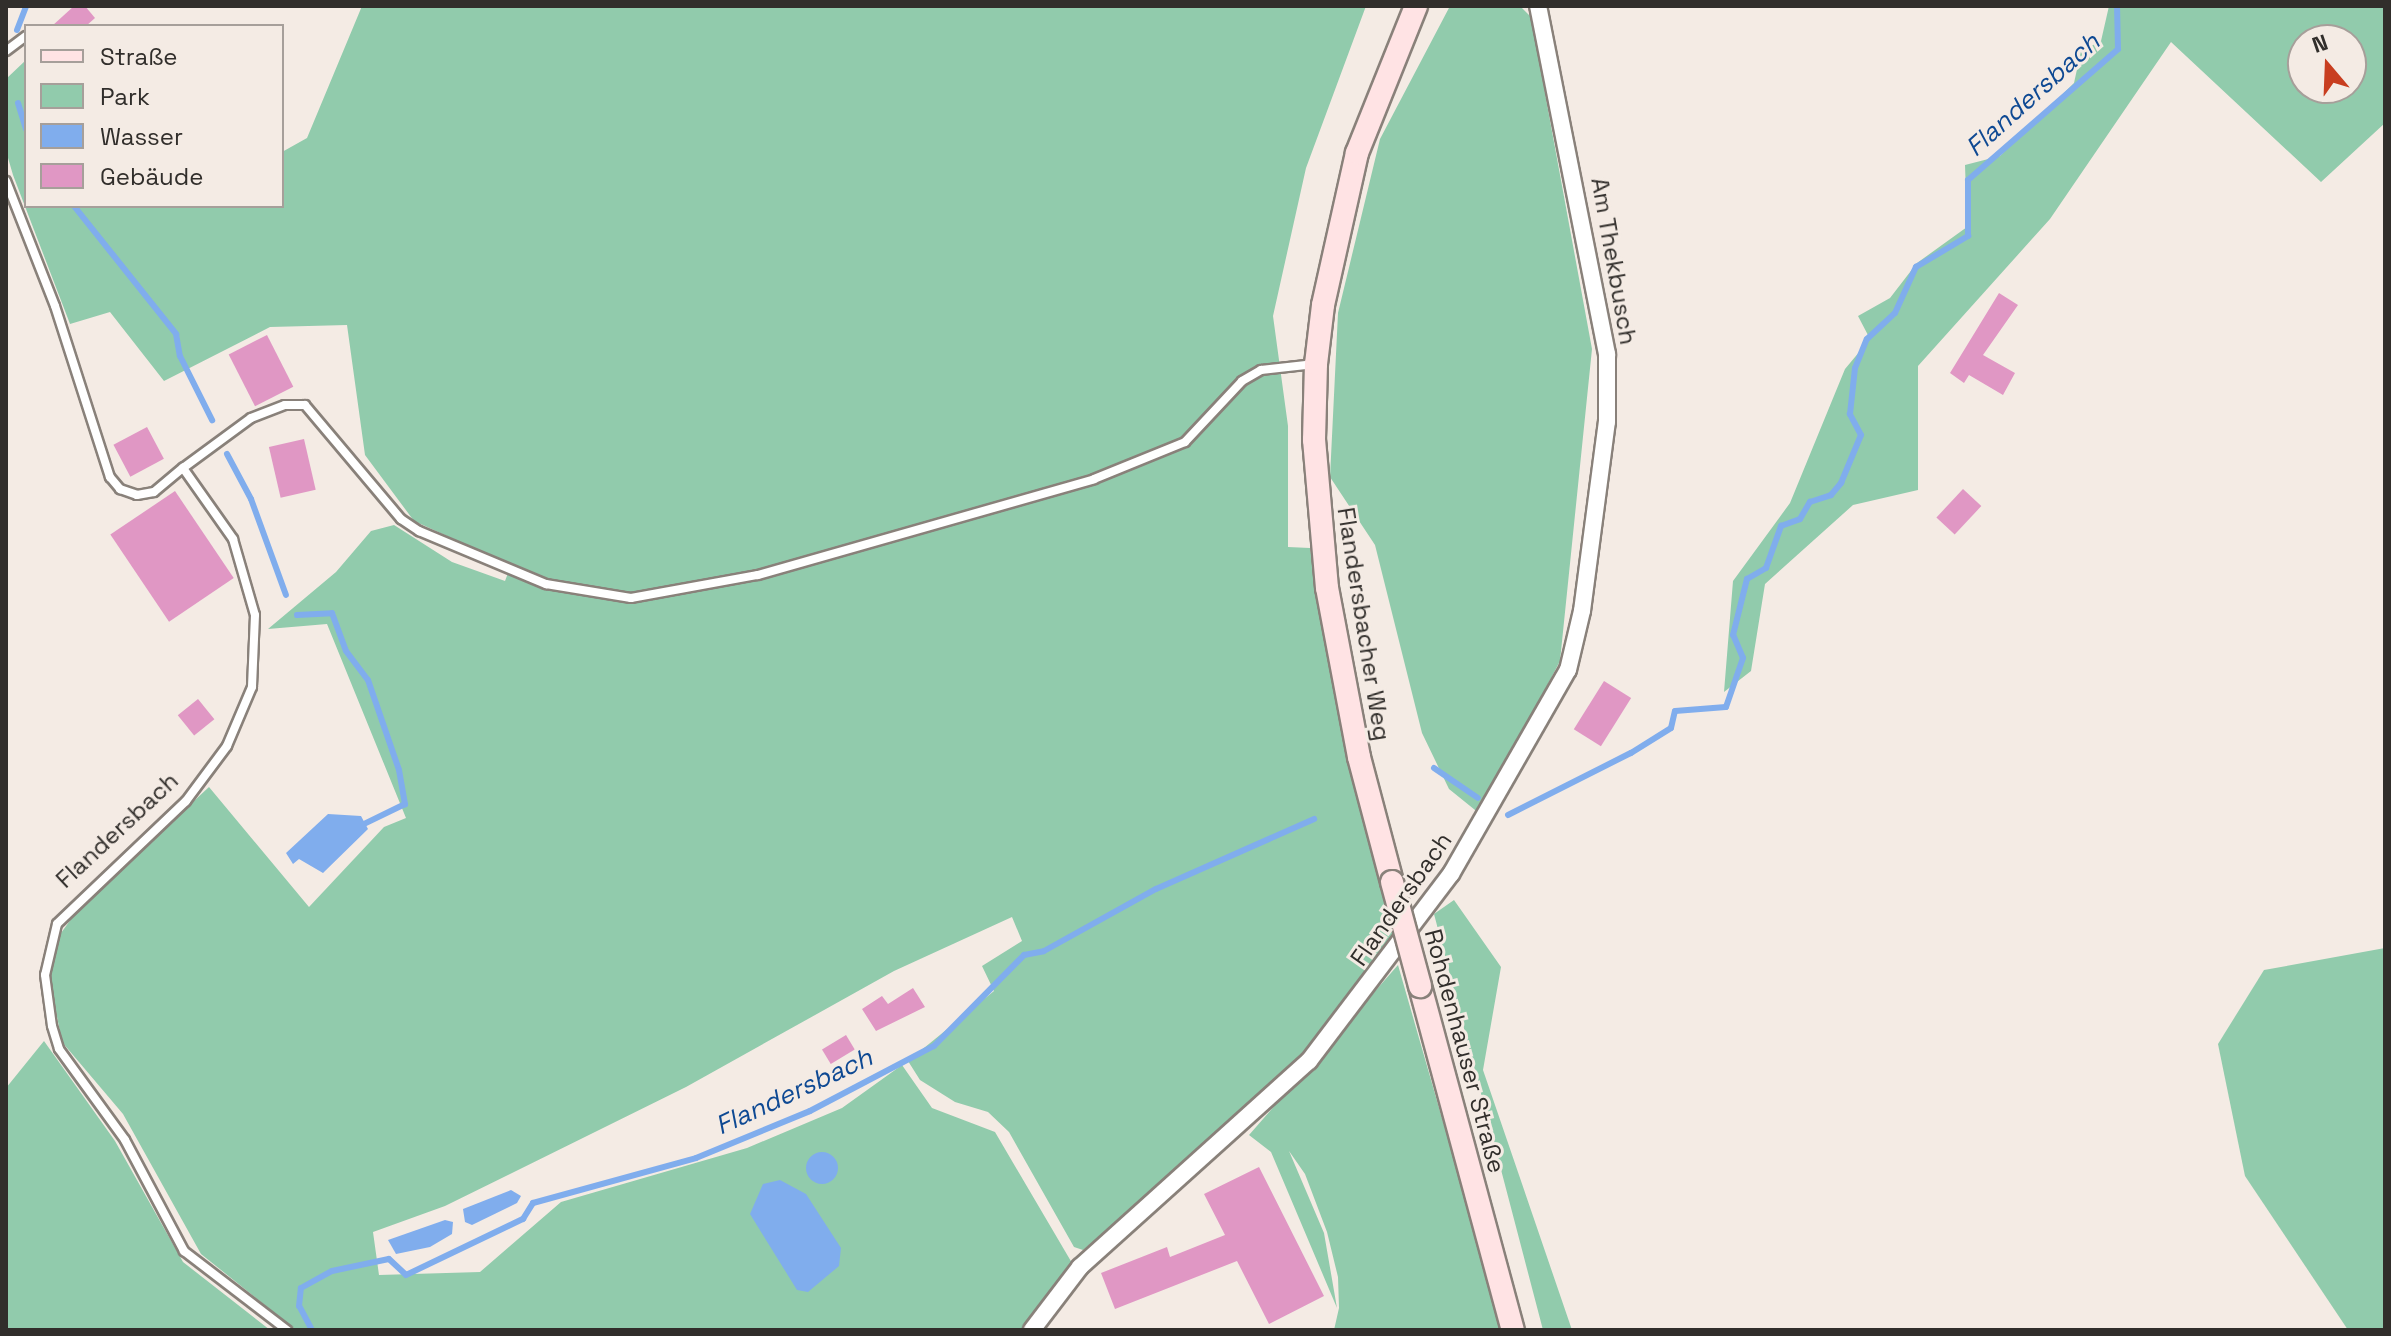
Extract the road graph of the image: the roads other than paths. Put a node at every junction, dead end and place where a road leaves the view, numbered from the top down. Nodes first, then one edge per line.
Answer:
1 (1416, 6) edge
2 (1538, 6) edge
3 (24, 38) edge
4 (6, 51) edge
5 (6, 181) edge
6 (1316, 364) junction
7 (183, 468) junction
8 (1568, 670) joint
9 (1367, 785) joint
10 (287, 1330) edge
11 (1032, 1330) edge
12 (1513, 1330) edge

1 - 6 main road, Flandersbacher Weg
2 - 8 street, Am Thekbusch
3 - 4 lane
5 - 7 lane
6 - 7 lane
6 - 9 main road, Flandersbacher Weg
7 - 10 lane, Flandersbach
8 - 11 street, Flandersbach
9 - 12 main road, Rohdenhauser Straße, bridge

